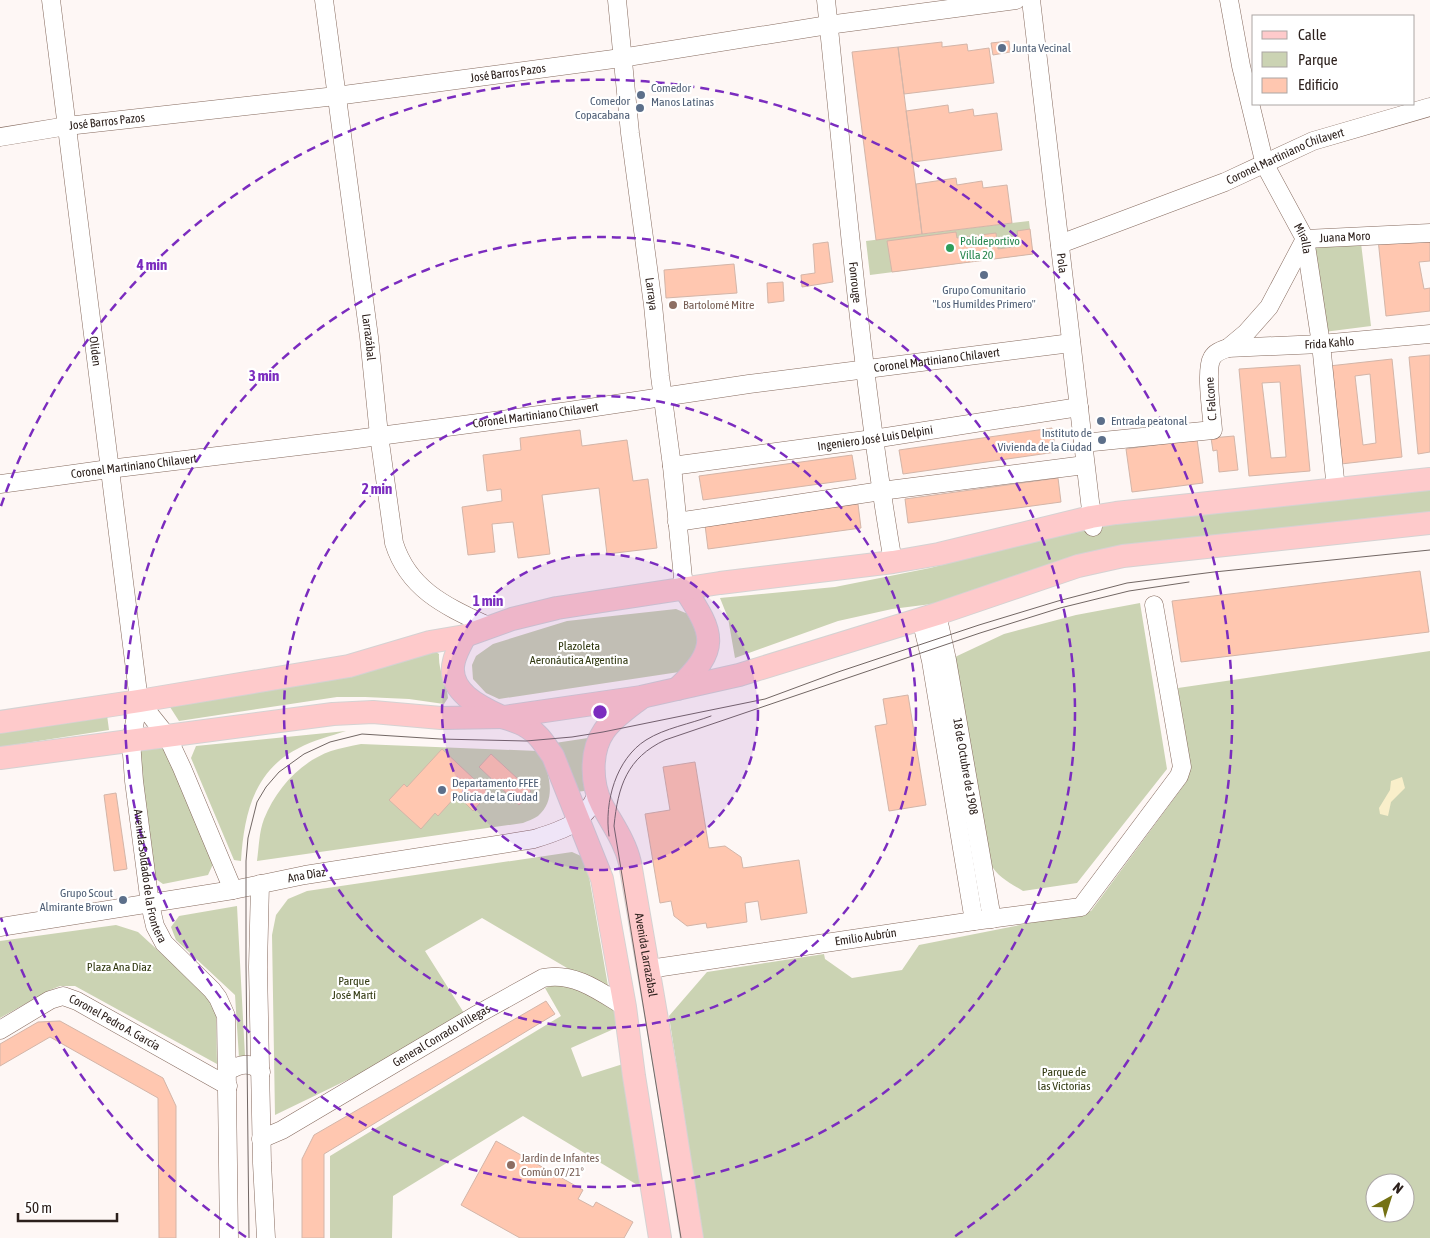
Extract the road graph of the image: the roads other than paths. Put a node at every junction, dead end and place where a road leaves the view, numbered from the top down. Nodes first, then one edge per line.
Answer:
1 (51, 0) edge
2 (324, 0) edge
3 (617, 0) edge
4 (826, 0) edge
5 (1016, 0) edge
6 (1031, 0) edge
7 (1230, 0) edge
8 (828, 25) junction
9 (621, 58) junction
10 (336, 96) junction
11 (1430, 107) edge
12 (67, 126) junction
13 (0, 137) edge
14 (1265, 164) junction
15 (1430, 233) edge
16 (1305, 239) junction
17 (1060, 244) junction
18 (1430, 334) edge
19 (1071, 343) junction
20 (1321, 344) junction
21 (1228, 348) junction
22 (865, 370) junction
23 (664, 396) junction
24 (1079, 408) junction
25 (379, 436) junction
26 (874, 439) junction
27 (1083, 443) junction
28 (1085, 465) junction
29 (672, 466) junction
30 (109, 468) junction
31 (1430, 479) edge
32 (0, 484) edge
33 (1336, 489) junction
34 (881, 491) junction
35 (677, 522) junction
36 (1092, 522) junction
37 (1430, 523) edge
38 (892, 562) junction
39 (684, 588) junction
40 (1154, 605) dead end
41 (929, 617) junction
42 (490, 627) junction
43 (465, 636) junction
44 (676, 690) junction
45 (641, 697) junction
46 (139, 701) junction
47 (504, 717) junction
48 (0, 722) edge
49 (167, 736) junction
50 (131, 741) junction
51 (0, 758) edge
52 (596, 794) junction
53 (580, 820) junction
54 (260, 884) junction
55 (233, 890) junction
56 (150, 904) junction
57 (992, 918) junction
58 (974, 921) junction
59 (0, 926) edge
60 (649, 969) junction
61 (625, 1007) junction
62 (0, 1030) edge
63 (261, 1072) junction
64 (666, 1072) junction
65 (634, 1076) junction
66 (228, 1078) junction
67 (261, 1140) junction
68 (229, 1238) edge
69 (266, 1238) edge
70 (660, 1238) edge
71 (692, 1238) edge

1 - 12 street, Oliden
2 - 10 street, Larrazábal
3 - 9 street, Larraya
4 - 8 street, Fonrouge
5 - 8 street, José Barros Pazos
6 - 17 street, Pola
7 - 14 street, Miralla
8 - 9 street, José Barros Pazos
8 - 22 street, Fonrouge
9 - 10 street, José Barros Pazos
9 - 23 street, Larraya
10 - 12 street, José Barros Pazos
10 - 25 street, Larrazábal
11 - 14 street, Coronel Martiniano Chilavert
12 - 13 street, José Barros Pazos
12 - 30 street, Oliden
14 - 16 street, Miralla
14 - 17 street, Coronel Martiniano Chilavert
15 - 16 street, Juana Moro
16 - 20 street, Miralla
16 - 21 street, Juana Moro
17 - 19 street, Pola
18 - 20 street, Frida Kahlo
19 - 22 street, Coronel Martiniano Chilavert
19 - 24 street, Pola
20 - 21 street, Frida Kahlo
20 - 33 street, Miralla
21 - 27 street, C. Falcone
22 - 23 street, Coronel Martiniano Chilavert
22 - 26 street, Fonrouge
23 - 25 street, Coronel Martiniano Chilavert
23 - 29 street, Larraya
24 - 26 street, Ingeniero José Luis Delpini
24 - 27 street, Pola
25 - 30 street, Coronel Martiniano Chilavert
25 - 42 street, Larrazábal
26 - 29 street, Ingeniero José Luis Delpini
26 - 34 street, Fonrouge
27 - 28 street, Pola
28 - 34 street
28 - 36 street, Pola
29 - 35 street, Larraya
30 - 32 street, Coronel Martiniano Chilavert
30 - 46 street, Oliden
31 - 33 main road
33 - 36 main road
34 - 35 street
34 - 38 street, Fonrouge
35 - 39 street, Larraya
36 - 38 main road
37 - 41 main road
38 - 39 main road
39 - 42 main road
39 - 44 main road
40 - 57 street, Emilio Aubrún
41 - 44 main road
41 - 57 street, 18 de Octubre de 1908
41 - 58 street, 18 de Octubre de 1908
42 - 43 main road
43 - 46 main road
43 - 47 main road
44 - 45 main road
45 - 47 main road
45 - 52 main road, Avenida Larrazábal
46 - 48 main road
46 - 49 street
46 - 50 street, Avenida Soldado de la Frontera
47 - 49 main road
47 - 53 main road
49 - 50 main road
49 - 55 street
50 - 51 main road
50 - 56 street, Avenida Soldado de la Frontera
52 - 53 street, Ana Díaz
52 - 60 main road, Avenida Larrazábal
53 - 54 street, Ana Díaz
53 - 61 main road
54 - 55 street, Ana Díaz
54 - 63 street
55 - 56 street, Ana Díaz
56 - 59 street, Ana Díaz
56 - 66 street, Avenida Soldado de la Frontera
57 - 58 street, Emilio Aubrún
58 - 60 street, Emilio Aubrún
60 - 64 main road, Avenida Larrazábal
61 - 65 main road
61 - 67 street, General Conrado Villegas
62 - 66 street, Coronel Pedro A. García
63 - 66 street
63 - 67 street
64 - 65 main road
64 - 71 main road, Avenida Larrazábal
65 - 70 main road
66 - 68 street, Avenida Soldado de la Frontera
67 - 69 street

